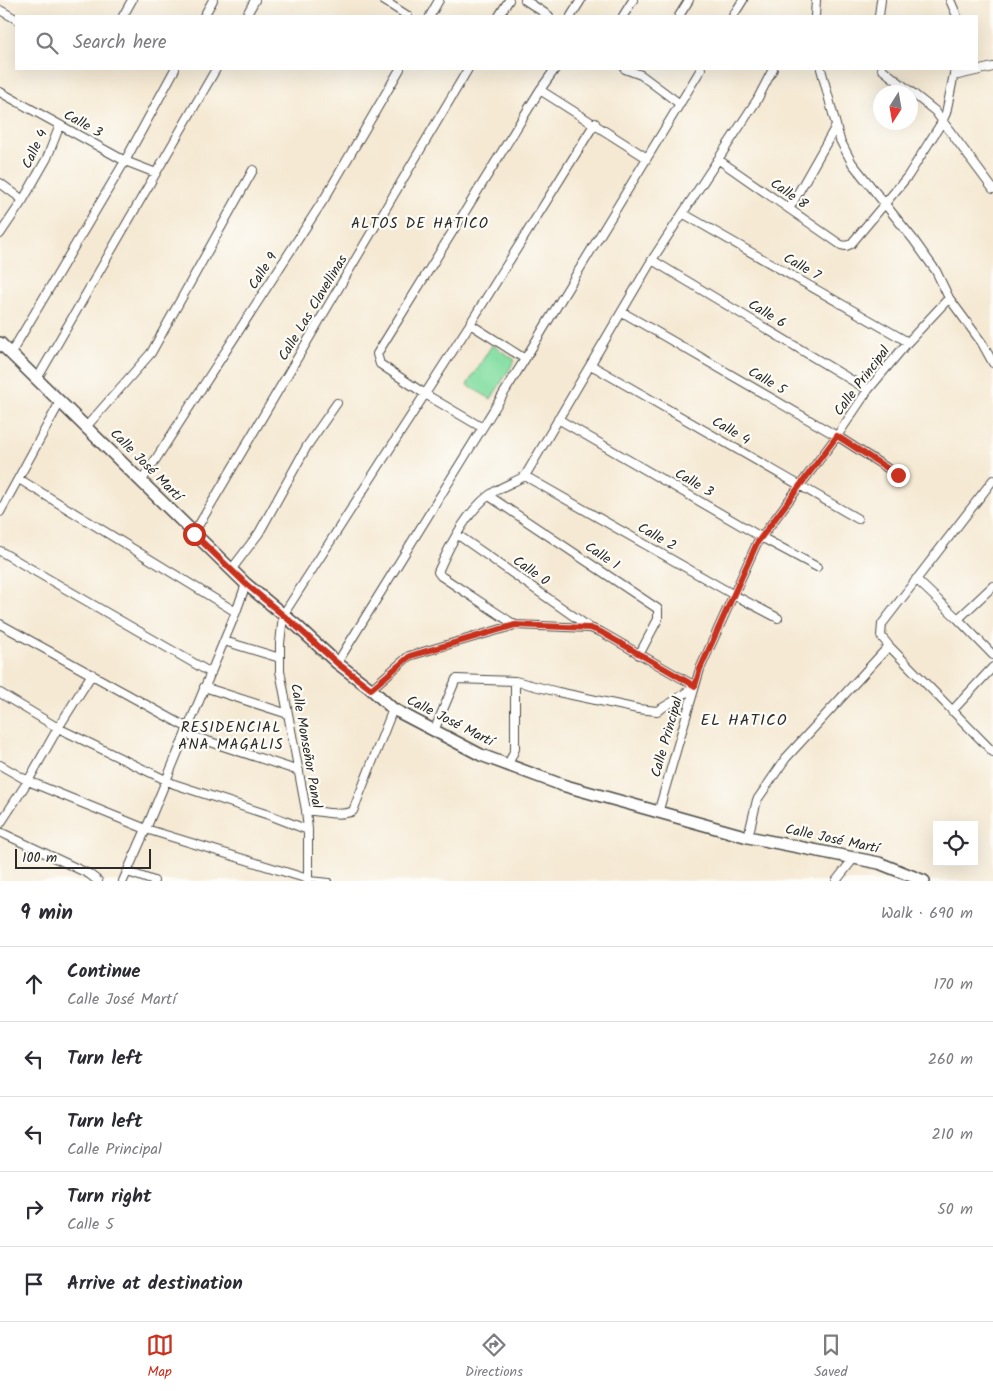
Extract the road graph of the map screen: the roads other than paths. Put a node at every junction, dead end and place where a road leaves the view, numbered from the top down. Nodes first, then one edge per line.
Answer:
1 (132, 0) edge
2 (213, 0) edge
3 (255, 0) edge
4 (383, 0) edge
5 (439, 0) edge
6 (509, 0) edge
7 (525, 0) edge
8 (580, 0) edge
9 (633, 0) edge
10 (689, 0) edge
11 (743, 0) edge
12 (816, 0) edge
13 (882, 0) edge
14 (950, 0) edge
15 (0, 10) edge
16 (124, 15) edge
17 (205, 15) edge
18 (247, 15) edge
19 (406, 15) edge
20 (431, 15) edge
21 (501, 15) edge
22 (548, 15) edge
23 (571, 15) edge
24 (624, 15) edge
25 (680, 15) edge
26 (734, 15) edge
27 (814, 15) edge
28 (879, 15) edge
29 (957, 15) edge
30 (15, 18) edge
31 (993, 67) edge
32 (978, 69) edge
33 (174, 70) edge
34 (215, 70) edge
35 (399, 70) edge
36 (467, 70) edge
37 (554, 70) edge
38 (700, 70) edge
39 (772, 70) edge
40 (821, 70) edge
41 (883, 70) edge
42 (974, 70) edge
43 (643, 72) edge
44 (955, 73) edge
45 (540, 90) junction
46 (0, 92) edge
47 (680, 104) junction
48 (942, 122) junction
49 (595, 123) junction
50 (60, 125) junction
51 (836, 126) junction
52 (647, 158) junction
53 (719, 160) junction
54 (125, 161) junction
55 (254, 170) dead end
56 (156, 173) junction
57 (0, 183) edge
58 (993, 189) edge
59 (23, 200) junction
60 (884, 204) junction
61 (789, 209) junction
62 (684, 214) junction
63 (0, 234) edge
64 (652, 260) junction
65 (949, 298) junction
66 (622, 312) junction
67 (470, 324) junction
68 (908, 342) junction
69 (0, 343) edge
70 (11, 353) junction
71 (525, 359) junction
72 (993, 363) edge
73 (591, 365) junction
74 (37, 379) junction
75 (868, 390) junction
76 (425, 394) junction
77 (60, 402) junction
78 (337, 403) dead end
79 (558, 419) junction
80 (86, 427) junction
81 (481, 427) junction
82 (837, 436) junction
83 (898, 475) dead end
84 (525, 476) junction
85 (19, 479) junction
86 (993, 480) edge
87 (141, 482) junction
88 (800, 485) junction
89 (489, 496) junction
90 (0, 512) edge
91 (858, 519) dead end
92 (194, 534) junction
93 (458, 535) junction
94 (761, 537) junction
95 (0, 551) edge
96 (817, 568) dead end
97 (231, 570) junction
98 (916, 579) junction
99 (246, 584) junction
100 (993, 586) edge
101 (734, 595) junction
102 (236, 612) junction
103 (283, 615) junction
104 (778, 618) dead end
105 (958, 619) junction
106 (0, 624) edge
107 (515, 625) junction
108 (590, 628) junction
109 (224, 641) junction
110 (889, 646) junction
111 (639, 655) junction
112 (993, 655) edge
113 (280, 658) junction
114 (337, 663) junction
115 (993, 667) edge
116 (211, 673) junction
117 (92, 674) junction
118 (515, 681) junction
119 (695, 686) junction
120 (204, 687) junction
121 (371, 689) junction
122 (0, 693) edge
123 (393, 709) junction
124 (952, 711) junction
125 (288, 714) junction
126 (58, 728) junction
127 (187, 731) junction
128 (434, 731) junction
129 (993, 752) edge
130 (0, 765) edge
131 (508, 765) junction
132 (298, 771) junction
133 (166, 780) junction
134 (28, 781) junction
135 (306, 810) junction
136 (658, 813) junction
137 (0, 824) edge
138 (146, 829) junction
139 (308, 830) junction
140 (0, 832) edge
141 (748, 837) junction
142 (854, 858) junction
143 (128, 872) junction
144 (308, 880) edge
145 (98, 881) edge
146 (123, 881) edge
147 (154, 881) edge
148 (329, 881) edge
149 (836, 881) edge
150 (924, 881) edge

1 - 16 street
2 - 17 street
3 - 18 street
4 - 19 street
5 - 20 street
6 - 21 street
7 - 22 street
8 - 23 street
9 - 24 street
10 - 25 street
11 - 26 street
12 - 27 street
13 - 28 street
14 - 29 street
15 - 30 street
31 - 32 street
33 - 54 street
34 - 56 street
35 - 87 street, Calle 9
36 - 92 street, Calle Las Clavellinas
37 - 45 street
38 - 47 street
39 - 53 street
40 - 51 street
41 - 48 street
42 - 44 street
43 - 47 street
44 - 48 street
45 - 49 street
45 - 76 street
46 - 50 street, Calle 3
47 - 52 street
48 - 58 street
48 - 60 street
49 - 52 street
49 - 67 street
50 - 54 street, Calle 3
50 - 59 street, Calle 4
51 - 60 street
51 - 61 street
52 - 71 street
53 - 61 street, Calle 8
53 - 62 street
54 - 56 street, Calle 3
54 - 70 street
55 - 80 street
56 - 74 street
57 - 59 street
59 - 63 street, Calle 4
60 - 61 street, Calle 8
60 - 65 street
62 - 64 street
62 - 68 street, Calle 7
64 - 66 street
64 - 75 street, Calle 6
65 - 68 street, Calle Principal
65 - 72 street
66 - 73 street
66 - 82 street, Calle 5
67 - 71 street
67 - 76 street
68 - 75 street, Calle Principal
69 - 70 main road, Calle José Martí
70 - 74 main road, Calle José Martí
71 - 81 street
73 - 79 street
73 - 88 street, Calle 4
74 - 77 main road, Calle José Martí
75 - 82 street, Calle Principal
76 - 81 street
76 - 103 street
77 - 80 main road, Calle José Martí
77 - 85 street
78 - 97 street
79 - 84 street
79 - 94 street, Calle 3
80 - 87 main road, Calle José Martí
81 - 114 street
82 - 83 street, Calle 5
82 - 88 street, Calle Principal
84 - 89 street
84 - 101 street, Calle 2
85 - 90 street
85 - 102 street
86 - 98 street
87 - 92 main road, Calle José Martí
88 - 91 street, Calle 4
88 - 94 street, Calle Principal
89 - 93 street
89 - 111 street, Calle 1
92 - 97 main road, Calle José Martí
93 - 107 street
93 - 108 street, Calle 0
94 - 96 street, Calle 3
94 - 101 street, Calle Principal
95 - 116 street
97 - 99 main road, Calle José Martí
98 - 105 street
98 - 110 street
99 - 102 street
99 - 103 main road, Calle José Martí
100 - 105 street
101 - 104 street, Calle 2
101 - 119 street, Calle Principal
102 - 109 street
103 - 113 street, Calle Monseñor Panal
103 - 114 main road, Calle José Martí
105 - 112 street
106 - 117 street
107 - 108 street
107 - 121 street
108 - 111 street
109 - 113 street
109 - 116 street
110 - 124 street
110 - 141 street
111 - 119 street
113 - 125 street, Calle Monseñor Panal
114 - 121 main road, Calle José Martí
115 - 124 street
116 - 120 street
117 - 126 street
117 - 127 street
118 - 119 street
118 - 128 street
118 - 131 street
119 - 136 street, Calle Principal
120 - 125 street
120 - 127 street
121 - 123 main road, Calle José Martí
122 - 126 street
123 - 128 main road, Calle José Martí
123 - 135 street
124 - 129 street
125 - 132 street, Calle Monseñor Panal
126 - 133 street
126 - 134 street
127 - 132 street
127 - 133 street
128 - 131 main road, Calle José Martí
130 - 134 street
131 - 136 main road, Calle José Martí
132 - 135 street, Calle Monseñor Panal
133 - 138 street
133 - 139 street
134 - 137 street
134 - 138 street
135 - 139 street, Calle Monseñor Panal
136 - 141 main road, Calle José Martí
138 - 143 street
138 - 144 street
139 - 144 street, Calle Monseñor Panal
140 - 145 street
141 - 142 main road, Calle José Martí
142 - 149 street
142 - 150 main road, Calle José Martí
143 - 146 street
143 - 147 street
144 - 148 lane

